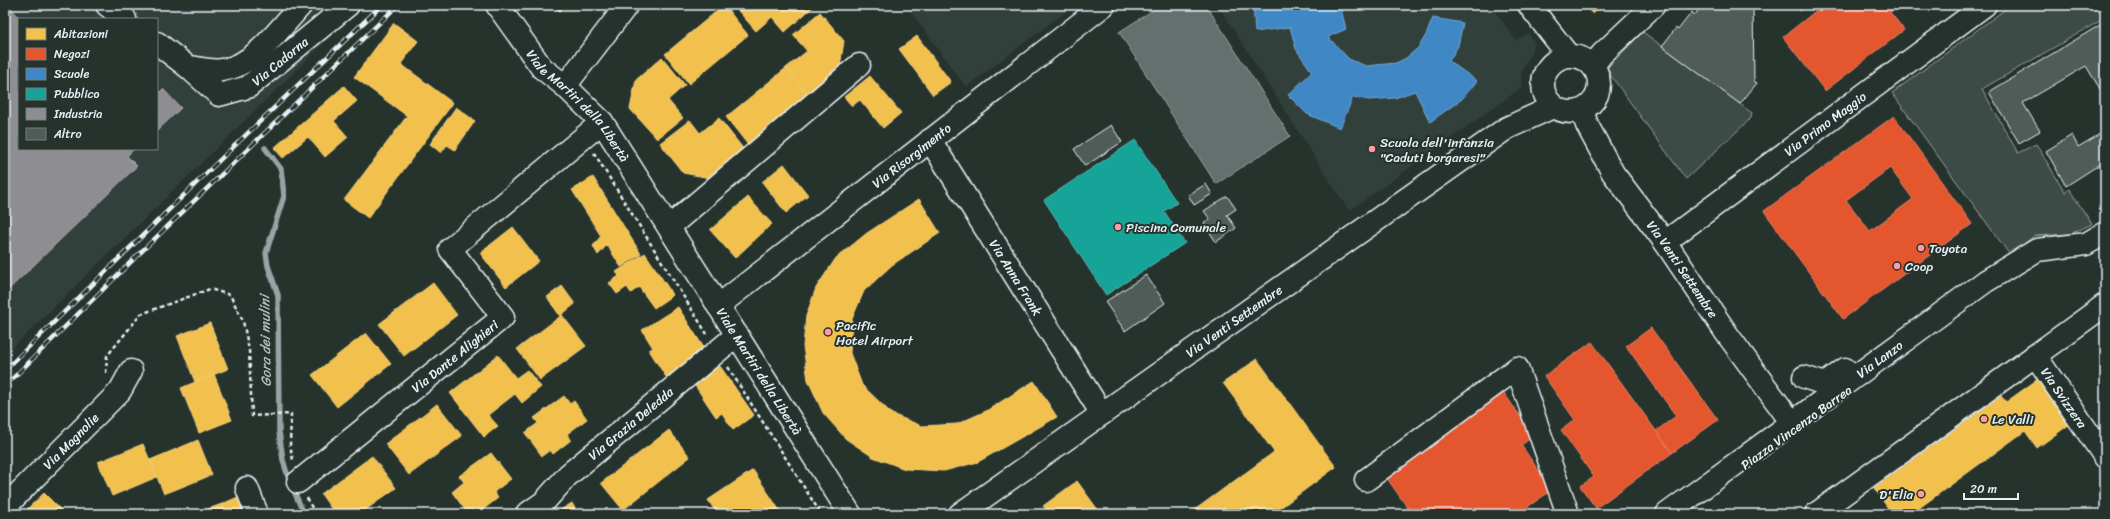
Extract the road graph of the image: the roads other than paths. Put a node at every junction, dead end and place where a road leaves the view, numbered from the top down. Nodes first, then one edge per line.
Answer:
1 (107, 5) edge
2 (301, 5) edge
3 (348, 5) edge
4 (497, 5) edge
5 (627, 5) edge
6 (1104, 5) edge
7 (1529, 5) edge
8 (1654, 5) edge
9 (1985, 5) edge
10 (124, 18) edge
11 (158, 44) edge
12 (1568, 55) junction
13 (859, 65) dead end
14 (1593, 66) junction
15 (188, 67) junction
16 (565, 86) junction
17 (1548, 98) junction
18 (1582, 110) junction
19 (602, 122) junction
20 (930, 140) junction
21 (669, 227) junction
22 (2105, 233) edge
23 (1665, 242) junction
24 (2105, 242) edge
25 (2105, 305) edge
26 (718, 306) junction
27 (2105, 309) edge
28 (737, 335) junction
29 (2037, 358) junction
30 (1876, 361) junction
31 (131, 370) dead end
32 (1804, 377) dead end
33 (1102, 414) junction
34 (1792, 423) junction
35 (2105, 456) edge
36 (1366, 480) dead end
37 (298, 482) dead end
38 (247, 488) dead end
39 (5, 507) edge
40 (1830, 508) edge
41 (257, 514) edge
42 (527, 514) edge
43 (850, 514) edge
44 (960, 514) edge
45 (1568, 514) edge
46 (1667, 514) edge
47 (1676, 514) edge
48 (1816, 514) edge

1 - 10 street
2 - 15 street
3 - 15 street, Via Cadorna
4 - 16 street, Viale Martiri della Libertà
5 - 16 street
6 - 20 street, Via Risorgimento
7 - 12 street
8 - 14 street
9 - 23 street, Via Primo Maggio
11 - 15 street
12 - 14 street
12 - 17 street
13 - 21 street
14 - 18 street
16 - 19 street, Viale Martiri della Libertà
17 - 18 street
17 - 33 street, Via Venti Settembre
18 - 23 street, Via Venti Settembre
19 - 21 street, Viale Martiri della Libertà
19 - 37 street, Via Dante Alighieri
20 - 26 street, Via Risorgimento
20 - 33 street, Via Anna Frank
21 - 26 street, Viale Martiri della Libertà
22 - 30 street, Via Lanzo
23 - 34 street, Via Venti Settembre
24 - 47 street, Piazza Vincenzo Barrea
25 - 48 street
26 - 28 street, Viale Martiri della Libertà
27 - 29 street
28 - 42 street, Via Grazia Deledda
28 - 43 street, Viale Martiri della Libertà
29 - 35 street, Via Svizzera
29 - 40 street
30 - 32 street
30 - 34 street, Via Lanzo
31 - 39 street, Via Magnolie
33 - 44 street, Via Venti Settembre
34 - 46 street, Via Lanzo
36 - 45 street
38 - 41 street

